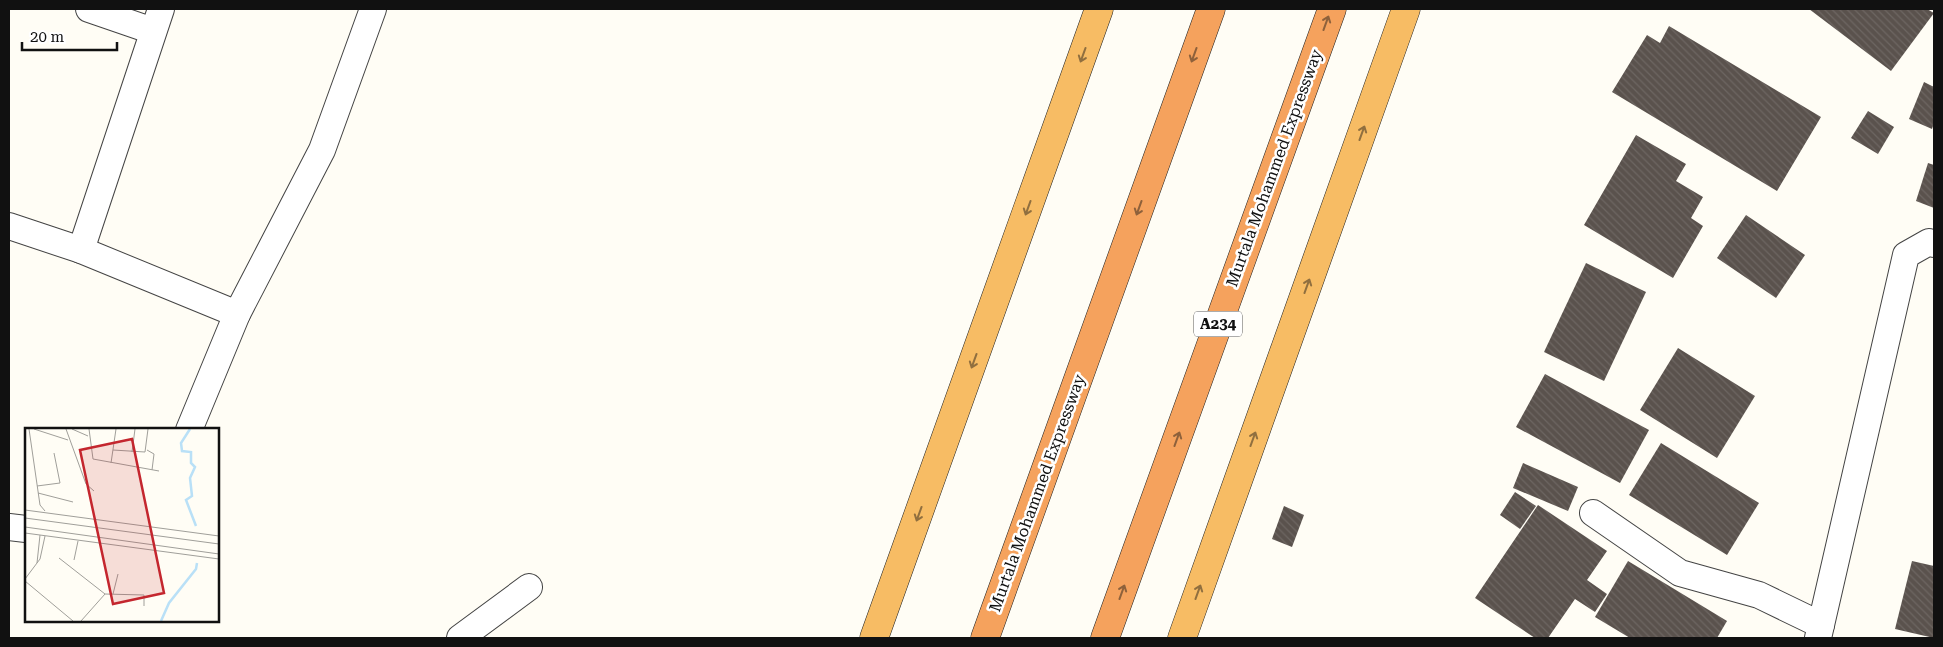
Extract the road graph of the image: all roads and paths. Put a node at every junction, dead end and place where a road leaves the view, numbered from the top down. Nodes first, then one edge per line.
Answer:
1 (88, 9) edge
2 (373, 9) edge
3 (1099, 9) edge
4 (1210, 9) edge
5 (1332, 9) edge
6 (1406, 9) edge
7 (157, 20) edge
8 (9, 226) edge
9 (1934, 244) edge
10 (81, 250) junction
11 (237, 314) junction
12 (190, 428) edge
13 (1592, 513) dead end
14 (9, 527) edge
15 (25, 529) edge
16 (529, 586) dead end
17 (1819, 632) edge
18 (460, 638) edge
19 (874, 638) edge
20 (985, 638) edge
21 (1105, 638) edge
22 (1182, 638) edge

1 - 7 street
2 - 11 street
3 -> 19 highway
4 -> 20 highway, Murtala Mohammed Expressway
21 -> 5 highway, Murtala Mohammed Expressway / A234
22 -> 6 highway
7 - 10 street
8 - 10 street
9 - 17 street
10 - 11 street
11 - 12 street
13 - 17 street
14 - 15 street
16 - 18 street

